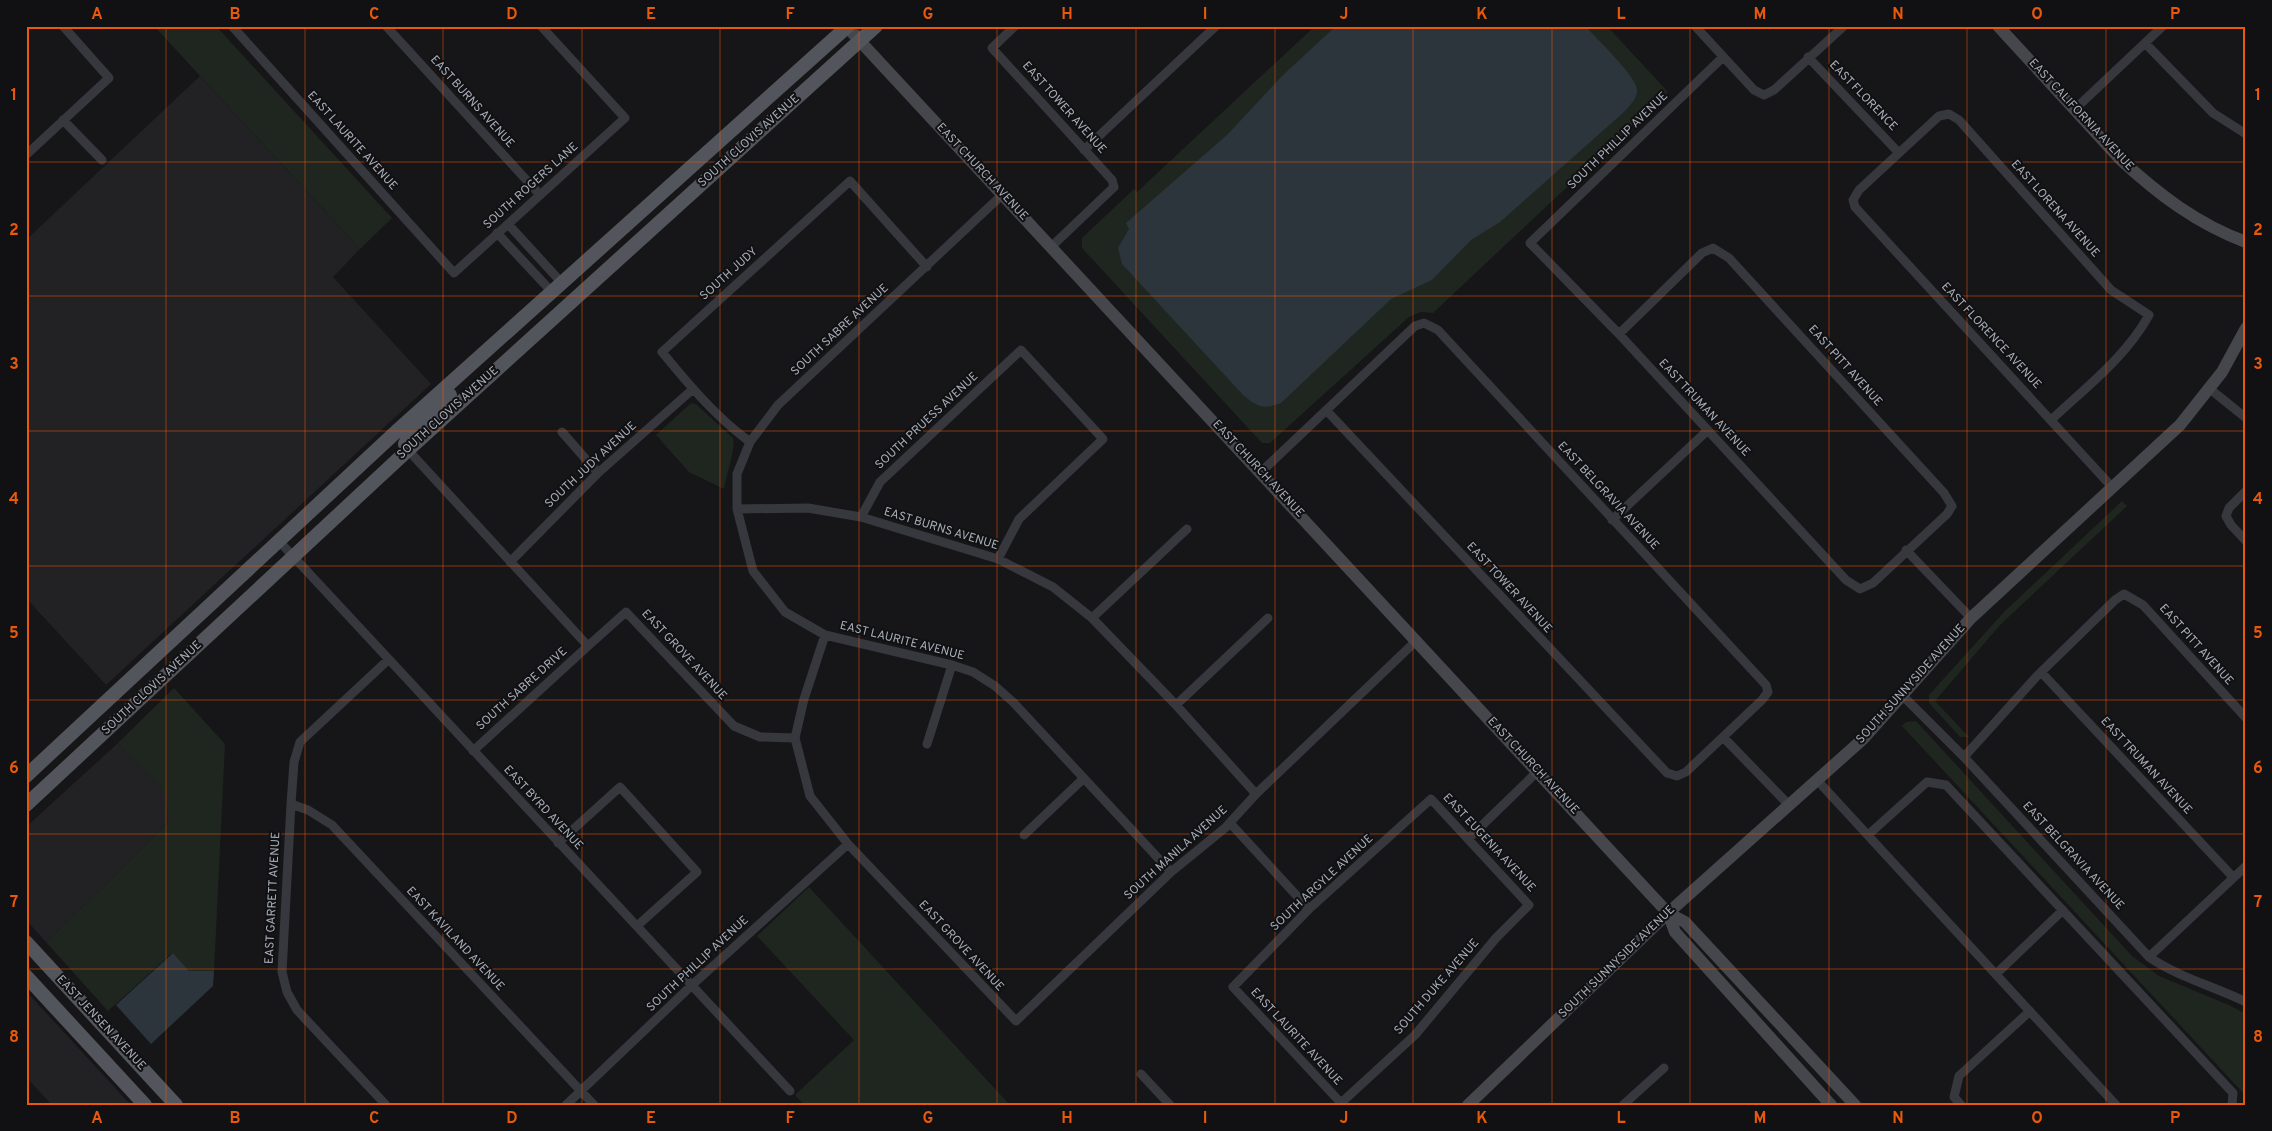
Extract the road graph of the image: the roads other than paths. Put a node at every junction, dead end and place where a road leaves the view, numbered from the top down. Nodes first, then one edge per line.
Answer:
1 (63, 26) edge
2 (232, 26) edge
3 (386, 26) edge
4 (541, 26) edge
5 (876, 26) edge
6 (1016, 26) edge
7 (1216, 26) edge
8 (1695, 26) edge
9 (1844, 26) edge
10 (1998, 26) edge
11 (2163, 26) edge
12 (847, 27) edge
13 (860, 42) junction
14 (2145, 43) junction
15 (1723, 56) junction
16 (1808, 57) junction
17 (2075, 109) junction
18 (63, 120) junction
19 (2246, 134) edge
20 (1084, 150) junction
21 (1899, 153) junction
22 (26, 155) edge
23 (102, 160) dead end
24 (1003, 194) junction
25 (540, 195) junction
26 (508, 224) junction
27 (497, 233) junction
28 (2246, 242) edge
29 (1530, 243) joint
30 (1052, 247) junction
31 (927, 267) junction
32 (454, 273) joint
33 (556, 287) junction
34 (2246, 328) edge
35 (1619, 334) junction
36 (462, 372) junction
37 (2210, 389) junction
38 (693, 390) junction
39 (1326, 410) junction
40 (2246, 418) edge
41 (2051, 420) junction
42 (1708, 430) junction
43 (562, 432) dead end
44 (750, 442) junction
45 (408, 450) junction
46 (1261, 472) junction
47 (598, 473) junction
48 (2112, 487) junction
49 (2246, 491) edge
50 (737, 509) junction
51 (861, 517) junction
52 (1612, 520) junction
53 (1187, 529) dead end
54 (278, 540) junction
55 (2246, 541) edge
56 (1906, 550) junction
57 (292, 557) junction
58 (998, 559) junction
59 (510, 562) junction
60 (1092, 618) junction
61 (1268, 618) dead end
62 (1971, 618) junction
63 (825, 635) junction
64 (1417, 640) junction
65 (588, 646) junction
66 (388, 660) junction
67 (952, 665) junction
68 (2041, 672) junction
69 (1903, 696) junction
70 (1176, 705) junction
71 (2246, 718) edge
72 (1723, 737) junction
73 (795, 738) junction
74 (927, 744) dead end
75 (473, 751) junction
76 (1964, 757) junction
77 (1538, 771) junction
78 (26, 776) edge
79 (1084, 778) junction
80 (1817, 780) junction
81 (1256, 794) junction
82 (1431, 799) joint
83 (291, 804) junction
84 (26, 805) edge
85 (1789, 805) junction
86 (1230, 822) junction
87 (1024, 835) dead end
88 (1868, 835) junction
89 (1468, 839) junction
90 (558, 842) junction
91 (848, 844) junction
92 (2246, 866) edge
93 (1171, 872) junction
94 (2233, 877) junction
95 (1529, 905) joint
96 (1309, 909) junction
97 (2063, 910) junction
98 (1668, 913) junction
99 (637, 926) junction
100 (26, 942) edge
101 (2149, 957) junction
102 (1996, 974) junction
103 (26, 976) edge
104 (691, 986) junction
105 (1233, 987) joint
106 (2246, 1002) edge
107 (2030, 1011) junction
108 (1016, 1021) joint
109 (1664, 1068) dead end
110 (1141, 1074) dead end
111 (581, 1091) junction
112 (790, 1091) dead end
113 (1341, 1104) edge
114 (146, 1105) edge
115 (176, 1105) edge
116 (386, 1105) edge
117 (566, 1105) edge
118 (594, 1105) edge
119 (1170, 1105) edge
120 (1468, 1105) edge
121 (1623, 1105) edge
122 (1831, 1105) edge
123 (1855, 1105) edge
124 (1961, 1105) edge
125 (2116, 1105) edge
126 (2232, 1105) edge

1 - 18 street
2 - 32 street, EAST LAURITE AVENUE
3 - 25 street, EAST BURNS AVENUE
4 - 25 street, SOUTH ROGERS LANE
5 - 13 main road, SOUTH CLOVIS AVENUE
6 - 20 street, EAST TOWER AVENUE
7 - 20 street
8 - 15 street
9 - 16 street
10 - 17 street, EAST CALIFORNIA AVENUE
11 - 14 street
12 - 13 street, EAST CHURCH AVENUE
12 - 33 main road, SOUTH CLOVIS AVENUE
13 - 24 street, EAST CHURCH AVENUE
13 - 45 main road, SOUTH CLOVIS AVENUE
14 - 17 street
14 - 19 street
15 - 16 street
15 - 29 street, SOUTH PHILLIP AVENUE
16 - 21 street, EAST FLORENCE
17 - 28 street, EAST CALIFORNIA AVENUE
18 - 22 street
18 - 23 street
20 - 30 street, EAST TOWER AVENUE
21 - 41 street, EAST FLORENCE AVENUE
21 - 41 street, EAST LORENA AVENUE
24 - 30 street, EAST CHURCH AVENUE
24 - 31 street, SOUTH SABRE AVENUE
25 - 26 street, SOUTH ROGERS LANE
26 - 27 street, SOUTH ROGERS LANE
26 - 33 street
27 - 32 street, SOUTH ROGERS LANE
27 - 33 street
29 - 35 street, EAST TRUMAN AVENUE
30 - 46 street, EAST CHURCH AVENUE
31 - 38 street, SOUTH JUDY
31 - 44 street, SOUTH SABRE AVENUE
33 - 36 main road, SOUTH CLOVIS AVENUE
34 - 37 street, SOUTH SUNNYSIDE AVENUE
35 - 42 street, EAST TRUMAN AVENUE
35 - 56 street, EAST PITT AVENUE
36 - 45 main road
36 - 54 main road, SOUTH CLOVIS AVENUE
37 - 40 street
37 - 48 street, SOUTH SUNNYSIDE AVENUE
38 - 44 street
38 - 47 street, SOUTH JUDY AVENUE
39 - 46 street
39 - 52 street, EAST BELGRAVIA AVENUE
39 - 72 street, EAST TOWER AVENUE
41 - 48 street, EAST FLORENCE AVENUE
42 - 52 street
42 - 56 street, EAST TRUMAN AVENUE
43 - 47 street
44 - 50 street, SOUTH SABRE AVENUE
45 - 57 main road, SOUTH CLOVIS AVENUE
45 - 59 street
46 - 64 street, EAST CHURCH AVENUE
47 - 59 street, SOUTH JUDY AVENUE
48 - 62 street, SOUTH SUNNYSIDE AVENUE
49 - 55 street
50 - 51 street, EAST BURNS AVENUE
50 - 63 street, EAST LAURITE AVENUE
51 - 58 street, EAST BURNS AVENUE
51 - 58 street, SOUTH PRUESS AVENUE
52 - 72 street, EAST BELGRAVIA AVENUE
53 - 60 street
54 - 57 street, EAST BYRD AVENUE
54 - 78 main road, SOUTH CLOVIS AVENUE
56 - 62 street
57 - 66 street, EAST BYRD AVENUE
57 - 84 main road, SOUTH CLOVIS AVENUE
58 - 60 street, EAST BURNS AVENUE
59 - 65 street
60 - 70 street, EAST BURNS AVENUE
61 - 70 street
62 - 69 street, SOUTH SUNNYSIDE AVENUE
63 - 67 street, EAST LAURITE AVENUE
63 - 73 street
64 - 77 street, EAST CHURCH AVENUE
64 - 81 street, SOUTH MANILA AVENUE
65 - 73 street, EAST GROVE AVENUE
65 - 75 street, SOUTH SABRE DRIVE
66 - 75 street, EAST BYRD AVENUE
66 - 83 street
67 - 74 street
67 - 79 street, EAST LAURITE AVENUE
68 - 71 street, EAST PITT AVENUE
68 - 76 street
68 - 94 street, EAST TRUMAN AVENUE
69 - 76 street, EAST BELGRAVIA AVENUE
69 - 80 street, SOUTH SUNNYSIDE AVENUE
70 - 81 street, EAST BURNS AVENUE
72 - 85 street
73 - 91 street
75 - 90 street, EAST BYRD AVENUE
76 - 101 street, EAST BELGRAVIA AVENUE
77 - 89 street
77 - 98 street, EAST CHURCH AVENUE
79 - 87 street
79 - 93 street, EAST LAURITE AVENUE
80 - 85 street, SOUTH SUNNYSIDE AVENUE
80 - 88 street
81 - 86 street, SOUTH MANILA AVENUE
82 - 89 street, EAST EUGENIA AVENUE
82 - 96 street, SOUTH ARGYLE AVENUE
83 - 111 street, EAST KAVILAND AVENUE
83 - 116 street, EAST GARRETT AVENUE
85 - 98 street, SOUTH SUNNYSIDE AVENUE
86 - 93 street, SOUTH MANILA AVENUE
86 - 96 street
88 - 97 street
88 - 102 street
89 - 95 street, EAST EUGENIA AVENUE
90 - 99 street, EAST BYRD AVENUE
90 - 99 street
91 - 104 street, SOUTH PHILLIP AVENUE
91 - 108 street, EAST GROVE AVENUE
92 - 94 street
93 - 108 street, SOUTH MANILA AVENUE
94 - 101 street
95 - 113 street, SOUTH DUKE AVENUE
96 - 105 street, SOUTH ARGYLE AVENUE
97 - 102 street
97 - 126 street
98 - 120 street, SOUTH SUNNYSIDE AVENUE
98 - 122 street, EAST CHURCH AVENUE
98 - 123 street, EAST CHURCH AVENUE
99 - 104 street, EAST BYRD AVENUE
100 - 115 main road, EAST JENSEN AVENUE
101 - 106 street, EAST BELGRAVIA AVENUE
102 - 107 street
103 - 114 main road, EAST JENSEN AVENUE
104 - 111 street, SOUTH PHILLIP AVENUE
104 - 112 street, EAST BYRD AVENUE
105 - 113 street, EAST LAURITE AVENUE
107 - 124 street
107 - 125 street
109 - 121 street
110 - 119 street
111 - 117 street, SOUTH PHILLIP AVENUE
111 - 118 street, EAST KAVILAND AVENUE

